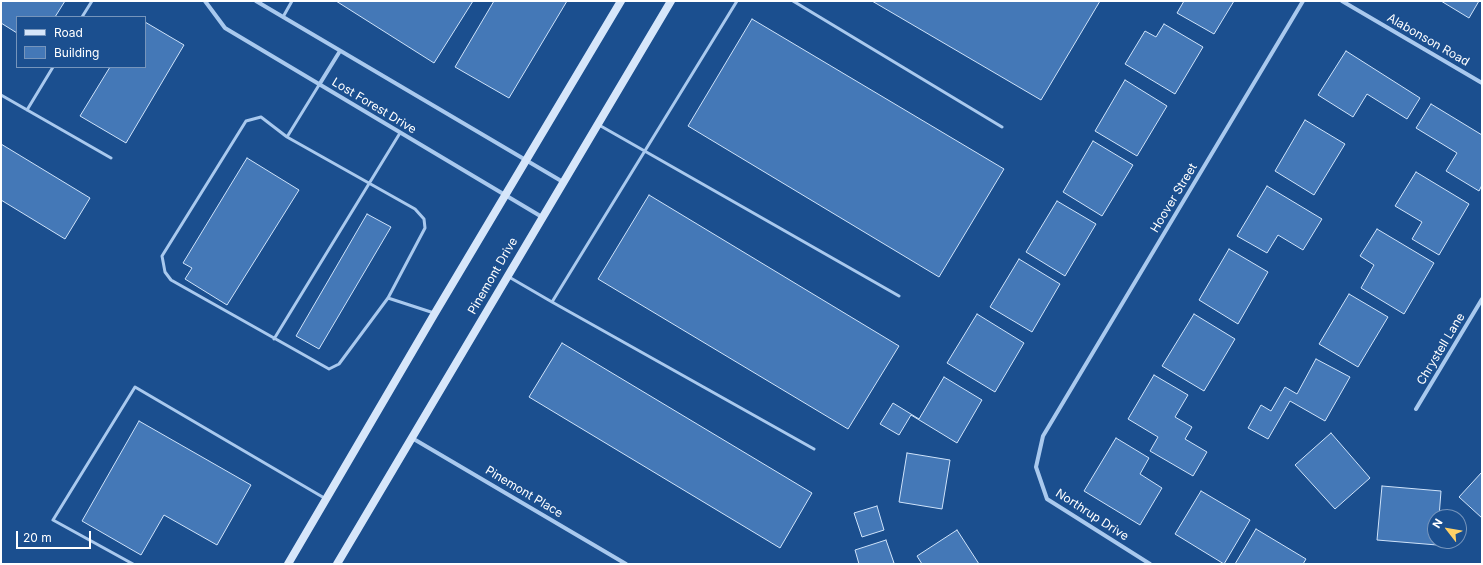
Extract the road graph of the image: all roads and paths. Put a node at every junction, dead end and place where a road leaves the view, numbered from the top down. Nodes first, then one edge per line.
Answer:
1 (92, 1) edge
2 (205, 1) edge
3 (256, 1) edge
4 (292, 1) edge
5 (671, 1) edge
6 (737, 1) edge
7 (793, 1) edge
8 (1303, 1) edge
9 (1342, 1) edge
10 (618, 2) edge
11 (83, 16) edge
12 (283, 17) junction
13 (340, 51) junction
14 (52, 68) edge
15 (1482, 83) edge
16 (319, 85) junction
17 (1, 95) edge
18 (27, 110) junction
19 (598, 124) junction
20 (1002, 127) dead end
21 (400, 133) junction
22 (287, 137) junction
23 (645, 152) junction
24 (111, 158) dead end
25 (527, 161) junction
26 (563, 182) junction
27 (369, 183) junction
28 (506, 195) junction
29 (542, 217) junction
30 (507, 276) junction
31 (899, 296) dead end
32 (388, 298) junction
33 (1482, 299) edge
34 (552, 302) junction
35 (435, 313) junction
36 (274, 338) junction
37 (1062, 405) joint
38 (1416, 409) dead end
39 (412, 437) junction
40 (814, 449) dead end
41 (326, 500) junction
42 (133, 564) edge
43 (288, 564) edge
44 (337, 564) edge
45 (626, 564) edge
46 (1150, 564) edge

1 - 11 lane
2 - 16 street, Lost Forest Drive
3 - 12 street
4 - 12 lane
5 - 19 main road, Pinemont Drive
6 - 23 lane
7 - 20 lane
8 - 37 street, Hoover Street
9 - 15 street, Alabonson Road
10 - 25 main road
12 - 13 street
13 - 16 street
13 - 25 street
14 - 18 lane
16 - 21 street, Lost Forest Drive
16 - 22 lane
17 - 18 lane
18 - 24 lane
19 - 23 lane
19 - 26 main road, Pinemont Drive
21 - 27 lane
21 - 28 street, Lost Forest Drive
22 - 27 lane
22 - 36 lane
23 - 31 lane
23 - 34 lane
25 - 26 street
25 - 28 main road
26 - 29 main road, Pinemont Drive
27 - 32 lane
27 - 36 lane
28 - 29 street, Lost Forest Drive
28 - 35 main road
29 - 30 main road, Pinemont Drive
30 - 34 lane
30 - 39 main road, Pinemont Drive
32 - 35 lane
32 - 36 lane
33 - 38 street, Chrystell Lane
34 - 40 lane
35 - 41 main road
37 - 46 street, Northrup Drive
39 - 44 main road, Pinemont Drive
39 - 45 street, Pinemont Place
41 - 42 lane
41 - 43 main road

